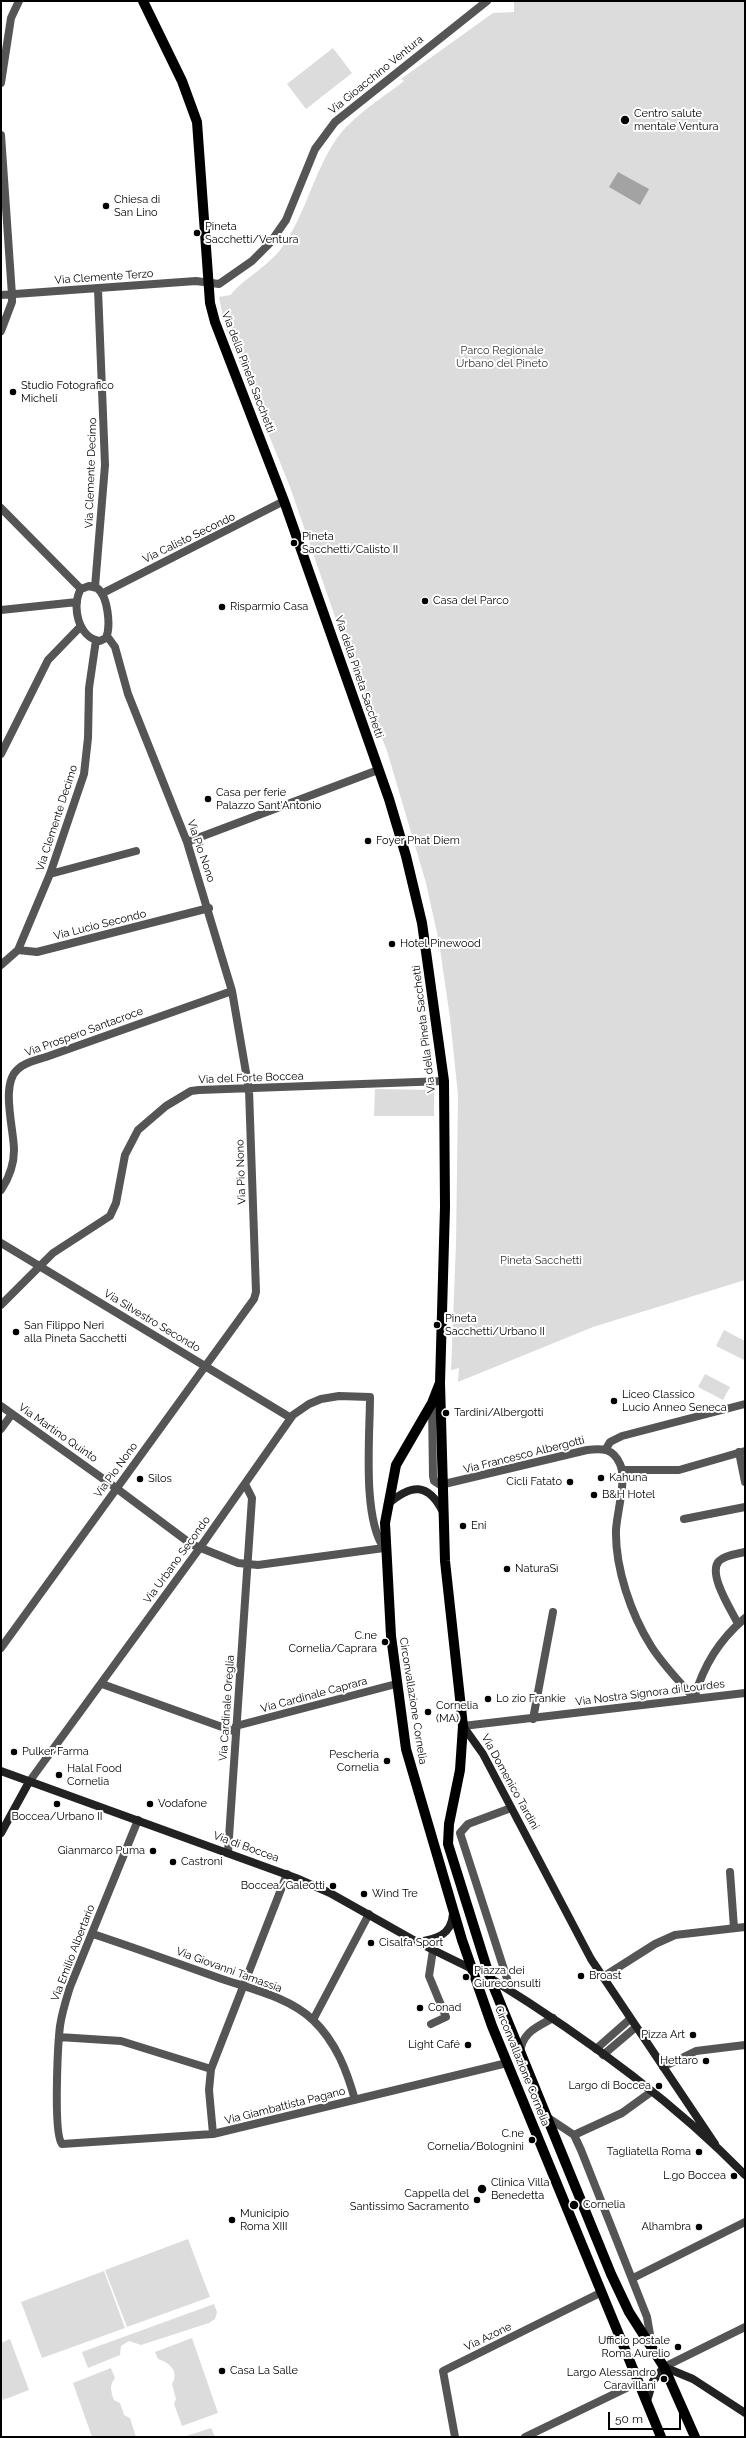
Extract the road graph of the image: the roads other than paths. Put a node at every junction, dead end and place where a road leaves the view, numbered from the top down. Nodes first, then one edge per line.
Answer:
1 (19, 1) edge
2 (143, 1) edge
3 (487, 1) edge
4 (1, 83) edge
5 (1, 136) edge
6 (209, 283) junction
7 (98, 289) junction
8 (1, 295) edge
9 (12, 295) junction
10 (1, 331) edge
11 (284, 501) junction
12 (1, 508) edge
13 (95, 587) junction
14 (81, 589) junction
15 (103, 593) junction
16 (77, 602) junction
17 (1, 610) edge
18 (80, 627) junction
19 (107, 636) junction
20 (96, 640) junction
21 (1, 754) edge
22 (378, 770) junction
23 (187, 842) junction
24 (136, 851) dead end
25 (50, 874) junction
26 (208, 908) junction
27 (18, 950) junction
28 (1, 964) edge
29 (232, 991) junction
30 (444, 1081) junction
31 (249, 1090) junction
32 (1, 1190) edge
33 (1, 1243) edge
34 (40, 1265) junction
35 (1, 1305) edge
36 (205, 1366) junction
37 (440, 1384) junction
38 (370, 1397) joint
39 (432, 1403) junction
40 (745, 1404) edge
41 (1, 1406) edge
42 (12, 1414) junction
43 (290, 1418) junction
44 (1, 1429) edge
45 (606, 1449) junction
46 (742, 1452) edge
47 (622, 1470) junction
48 (745, 1482) edge
49 (245, 1484) junction
50 (443, 1485) junction
51 (116, 1488) junction
52 (387, 1504) junction
53 (745, 1507) edge
54 (444, 1514) junction
55 (684, 1519) dead end
56 (384, 1548) junction
57 (199, 1549) junction
58 (745, 1552) edge
59 (248, 1565) junction
60 (553, 1612) dead end
61 (745, 1618) edge
62 (738, 1624) junction
63 (1, 1648) edge
64 (102, 1684) junction
65 (396, 1684) junction
66 (745, 1692) edge
67 (694, 1698) junction
68 (534, 1719) junction
69 (463, 1726) junction
70 (236, 1729) junction
71 (1, 1771) edge
72 (29, 1782) junction
73 (511, 1808) junction
74 (138, 1820) junction
75 (1, 1833) edge
76 (228, 1852) junction
77 (730, 1872) dead end
78 (287, 1874) junction
79 (453, 1911) junction
80 (369, 1914) junction
81 (745, 1927) edge
82 (734, 1928) junction
83 (93, 1934) junction
84 (417, 1942) junction
85 (433, 1950) junction
86 (472, 1969) junction
87 (490, 1978) junction
88 (602, 1978) junction
89 (242, 1986) junction
90 (511, 1991) junction
91 (553, 2018) junction
92 (630, 2019) junction
93 (313, 2020) junction
94 (431, 2024) dead end
95 (636, 2027) junction
96 (59, 2037) junction
97 (745, 2045) edge
98 (596, 2049) junction
99 (520, 2054) junction
100 (603, 2055) junction
101 (507, 2063) junction
102 (664, 2067) junction
103 (211, 2069) junction
104 (651, 2092) junction
105 (355, 2100) junction
106 (547, 2117) junction
107 (213, 2134) junction
108 (574, 2135) junction
109 (715, 2144) junction
110 (64, 2145) joint
111 (745, 2175) edge
112 (745, 2222) edge
113 (633, 2278) junction
114 (602, 2292) junction
115 (745, 2327) edge
116 (652, 2346) junction
117 (664, 2366) junction
118 (640, 2382) junction
119 (647, 2401) junction
120 (745, 2413) edge
121 (455, 2437) edge
122 (525, 2437) edge
123 (661, 2437) edge
124 (695, 2437) edge

1 - 4 street
2 - 6 main road, Via della Pineta Sacchetti
3 - 6 street, Via Gioacchino Ventura
5 - 9 street
6 - 7 street, Via Clemente Terzo
6 - 11 main road, Via della Pineta Sacchetti
7 - 9 street, Via Clemente Terzo
7 - 13 street, Via Clemente Decimo
8 - 9 street, Via Clemente Terzo
9 - 10 street
11 - 15 street, Via Calisto Secondo
11 - 22 main road, Via della Pineta Sacchetti
12 - 14 street
13 - 14 street
13 - 15 street
14 - 16 street
15 - 19 street
16 - 17 street
16 - 18 street
18 - 20 street
18 - 21 street
19 - 20 street
19 - 23 street, Via Pio Nono
20 - 25 street, Via Clemente Decimo
22 - 23 street
22 - 30 main road, Via della Pineta Sacchetti
23 - 26 street, Via Pio Nono
24 - 25 street
25 - 27 street, Via Clemente Decimo
26 - 27 street, Via Lucio Secondo
26 - 29 street, Via Pio Nono
27 - 28 street
29 - 31 street, Via Pio Nono
29 - 32 street, Via Prospero Santacroce
30 - 31 street, Via del Forte Boccea
30 - 37 main road, Via della Pineta Sacchetti
31 - 34 street, Via del Forte Boccea
31 - 36 street, Via Pio Nono
33 - 34 street, Via Silvestro Secondo
34 - 35 street, Via del Forte Boccea
34 - 36 street, Via Silvestro Secondo
36 - 43 street, Via Silvestro Secondo
36 - 51 street, Via Pio Nono
37 - 39 main road, Circonvallazione Cornelia
37 - 50 main road, Via Domenico Tardini
38 - 43 street, Via Urbano Secondo
38 - 56 street, Circonvallazione Cornelia
39 - 50 street
39 - 52 main road, Circonvallazione Cornelia
40 - 45 street
41 - 42 street, Via Martino Quinto
42 - 44 street
42 - 51 street, Via Martino Quinto
43 - 49 street, Via Urbano Secondo
45 - 47 street
45 - 50 street, Via Francesco Albergotti
46 - 47 street
46 - 48 street
47 - 67 street
49 - 57 street, Via Urbano Secondo
49 - 59 street, Via Cardinale Oreglia
50 - 54 main road, Via Domenico Tardini
51 - 57 street, Via Martino Quinto
51 - 63 street, Via Pio Nono
52 - 54 street
52 - 56 main road, Circonvallazione Cornelia
53 - 55 street
54 - 69 main road, Via Domenico Tardini
56 - 59 street, Via Martino Quinto
56 - 65 main road, Circonvallazione Cornelia
57 - 59 street, Via Martino Quinto
57 - 64 street, Via Urbano Secondo
58 - 62 street
59 - 70 street, Via Cardinale Oreglia
60 - 68 street
61 - 62 street
62 - 67 street
64 - 70 street
64 - 72 street, Via Urbano Secondo
65 - 70 street, Via Cardinale Caprara
65 - 79 main road, Circonvallazione Cornelia
66 - 67 street, Via Nostra Signora di Lourdes
67 - 68 street, Via Nostra Signora di Lourdes
68 - 69 street, Via Nostra Signora di Lourdes
69 - 73 street, Via Domenico Tardini
69 - 87 main road, Circonvallazione Cornelia
70 - 76 street, Via Cardinale Oreglia
71 - 72 street, Via di Boccea
72 - 74 street, Via di Boccea
72 - 75 street
73 - 88 street, Via Domenico Tardini
73 - 90 street, Circonvallazione Cornelia
74 - 76 street, Via di Boccea
74 - 83 street, Via Emilio Albertario
76 - 78 street, Via di Boccea
77 - 82 street
78 - 80 street, Via di Boccea
78 - 89 street
79 - 84 street
79 - 86 main road, Circonvallazione Cornelia
80 - 84 street, Via di Boccea
80 - 93 street
81 - 82 street
82 - 88 street
83 - 89 street, Via Giovanni Tamassia
83 - 96 street, Via Emilio Albertario
84 - 85 street, Via di Boccea
85 - 86 street, Via di Boccea
85 - 94 street
86 - 87 main road
86 - 101 main road, Circonvallazione Cornelia
87 - 90 street
87 - 99 main road, Circonvallazione Cornelia
88 - 92 street, Via Domenico Tardini
89 - 93 street, Via Giovanni Tamassia
89 - 103 street
90 - 91 street
91 - 98 street
91 - 99 street
92 - 95 street
92 - 98 street
93 - 105 street, Via Giovanni Tamassia
95 - 100 street
95 - 102 street
96 - 103 street
96 - 110 street, Via Emilio Albertario
97 - 102 street
98 - 100 street
99 - 106 main road, Circonvallazione Cornelia
100 - 104 street
101 - 105 street, Via Giambattista Pagano
101 - 114 main road, Circonvallazione Cornelia
102 - 109 street
103 - 107 street
104 - 108 street
104 - 109 street
105 - 107 street, Via Giambattista Pagano
106 - 108 street, Circonvallazione Cornelia
106 - 116 main road, Circonvallazione Cornelia
107 - 110 street, Via Giambattista Pagano
108 - 113 street, Circonvallazione Cornelia
109 - 111 street
112 - 113 street
113 - 116 street, Circonvallazione Cornelia
114 - 118 main road, Circonvallazione Cornelia
114 - 121 street, Via Azone
115 - 117 street
116 - 117 main road, Circonvallazione Cornelia
117 - 119 street
117 - 120 street
117 - 124 main road, Circonvallazione Cornelia
118 - 119 main road, Circonvallazione Cornelia
118 - 122 street
119 - 123 main road, Circonvallazione Cornelia

